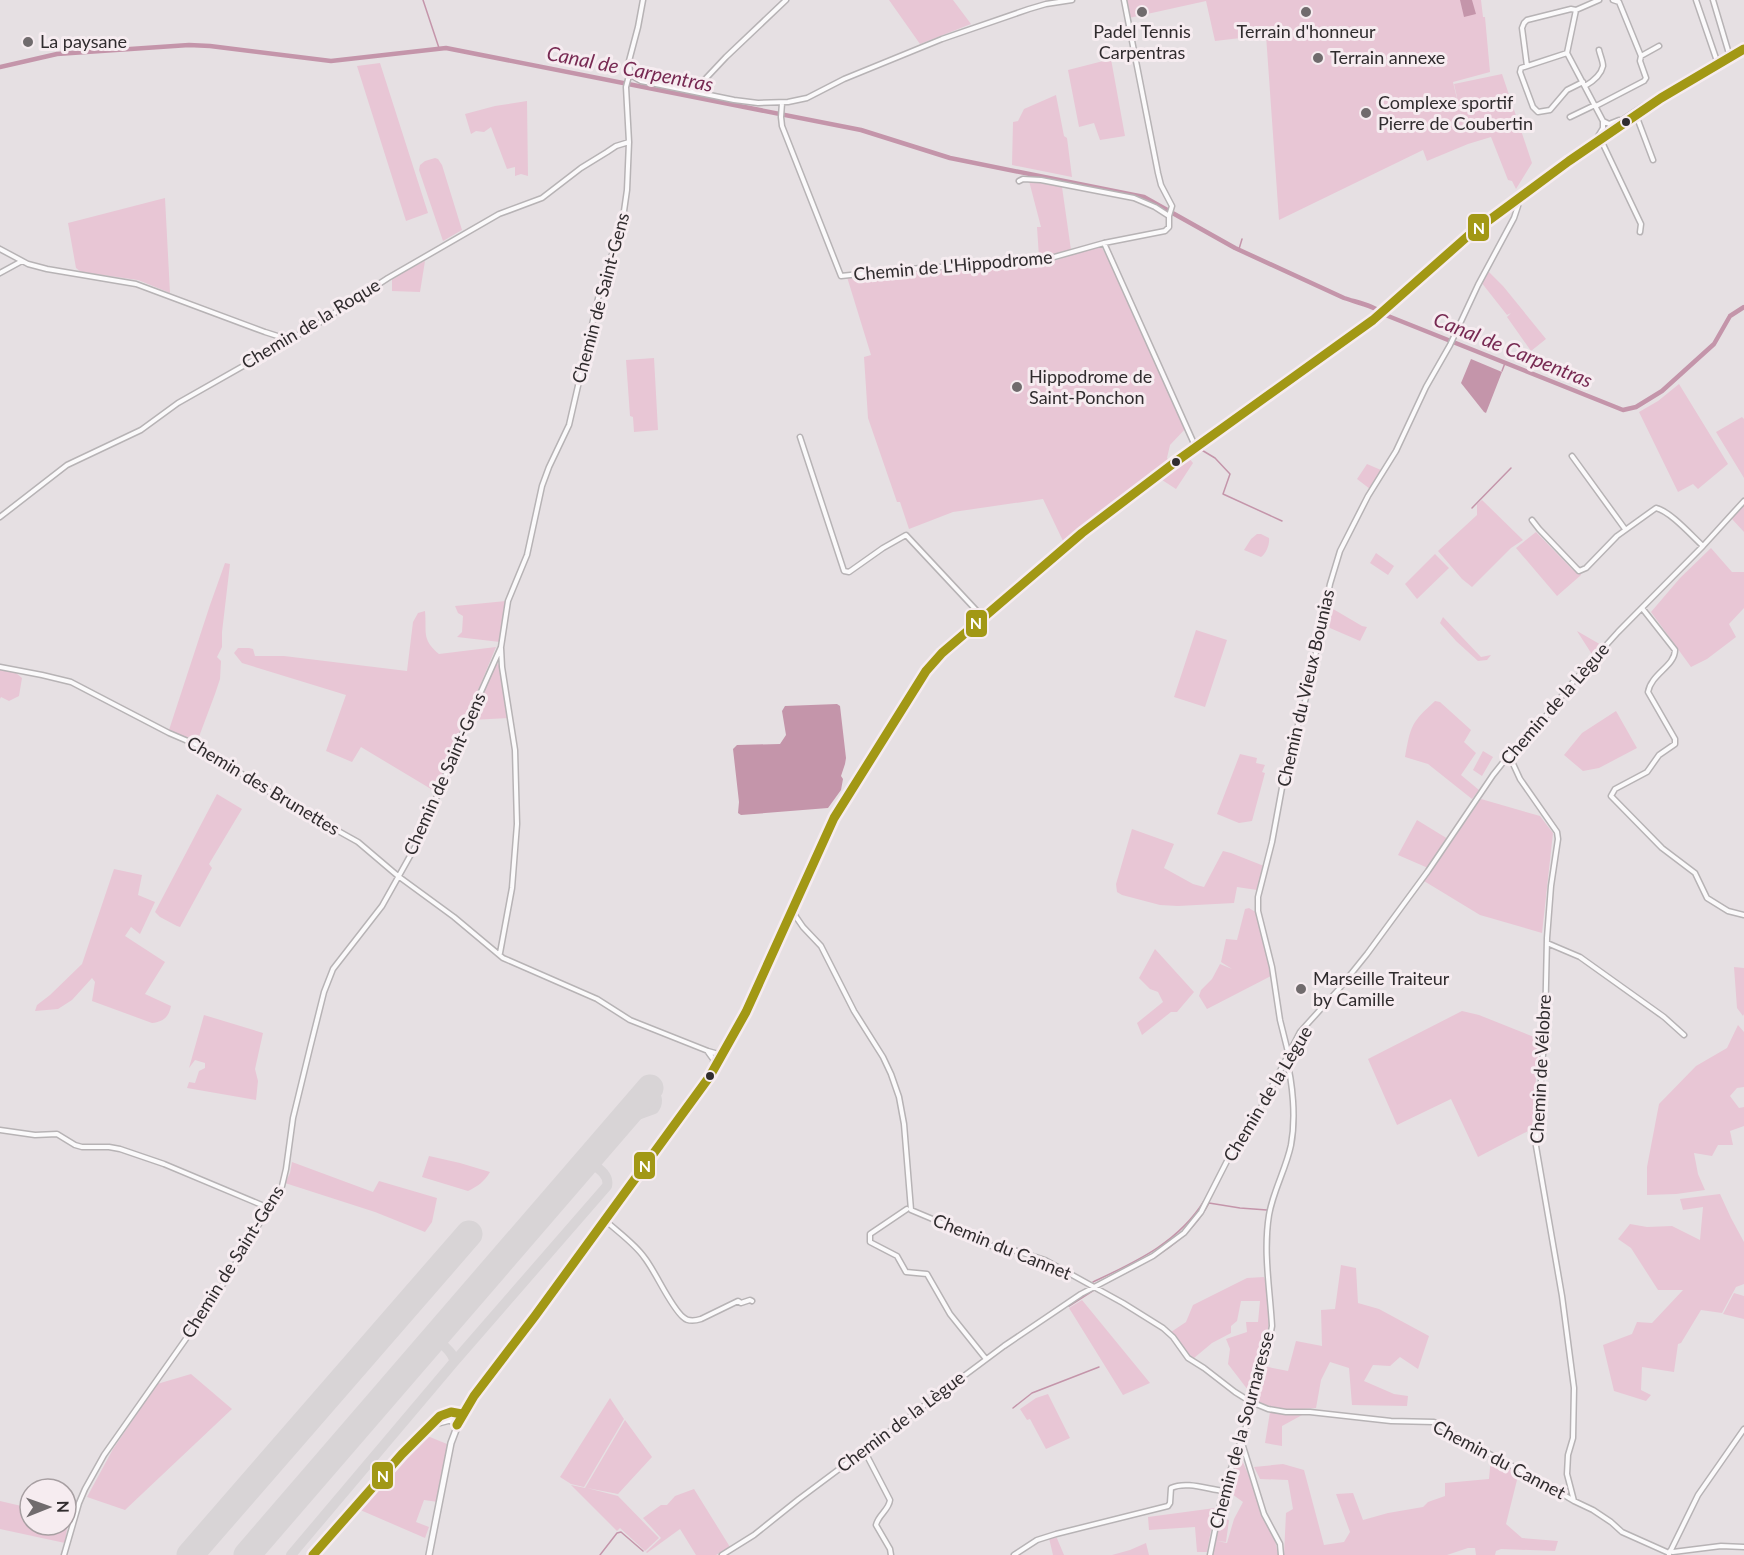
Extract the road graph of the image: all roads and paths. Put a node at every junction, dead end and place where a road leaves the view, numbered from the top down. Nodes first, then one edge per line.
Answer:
1 (643, 0) edge
2 (786, 0) edge
3 (1072, 0) edge
4 (1124, 0) edge
5 (1599, 0) edge
6 (1613, 0) edge
7 (1696, 0) edge
8 (1713, 0) edge
9 (1621, 1) edge
10 (1576, 10) junction
11 (1659, 46) dead end
12 (1744, 49) edge
13 (1599, 50) dead end
14 (1567, 53) junction
15 (1641, 56) junction
16 (1730, 57) junction
17 (1718, 64) junction
18 (1527, 66) junction
19 (630, 72) junction
20 (1584, 84) junction
21 (693, 92) junction
22 (782, 103) junction
23 (1595, 106) junction
24 (1636, 114) junction
25 (1570, 117) dead end
26 (1605, 125) junction
27 (1619, 128) junction
28 (1600, 138) junction
29 (629, 142) junction
30 (1653, 160) dead end
31 (1019, 181) dead end
32 (1518, 199) junction
33 (1169, 215) junction
34 (1640, 232) dead end
35 (1104, 243) junction
36 (0, 249) edge
37 (22, 261) junction
38 (0, 273) edge
39 (291, 340) junction
40 (800, 437) dead end
41 (1196, 448) junction
42 (1572, 456) dead end
43 (1744, 501) edge
44 (0, 517) edge
45 (1532, 520) dead end
46 (1625, 529) junction
47 (1703, 546) junction
48 (1642, 608) junction
49 (984, 616) junction
50 (501, 647) junction
51 (0, 667) edge
52 (1509, 755) junction
53 (398, 876) junction
54 (792, 911) junction
55 (1744, 915) edge
56 (1547, 943) junction
57 (500, 953) junction
58 (1684, 1035) dead end
59 (709, 1053) junction
60 (1287, 1055) junction
61 (722, 1057) junction
62 (714, 1069) junction
63 (0, 1130) edge
64 (269, 1208) junction
65 (907, 1209) dead end
66 (605, 1221) junction
67 (1093, 1286) junction
68 (752, 1301) dead end
69 (987, 1359) junction
70 (1251, 1402) junction
71 (462, 1414) junction
72 (433, 1424) junction
73 (457, 1425) junction
74 (1744, 1429) edge
75 (1242, 1443) junction
76 (864, 1450) junction
77 (1223, 1491) junction
78 (1574, 1501) junction
79 (1744, 1546) edge
80 (1669, 1553) edge
81 (64, 1555) edge
82 (313, 1555) edge
83 (429, 1555) edge
84 (722, 1555) edge
85 (891, 1555) edge
86 (1014, 1555) edge
87 (1210, 1555) edge
88 (1281, 1555) edge

1 - 19 street, Chemin de Saint-Gens
2 - 21 street
3 - 22 street
4 - 33 street
5 - 10 street
6 - 9 street
7 - 17 street
8 - 16 street
9 - 15 street
10 - 14 street
10 - 18 street
11 - 15 street
12 - 16 main road
13 - 20 street
14 - 18 street
14 - 20 street
15 - 23 street
16 - 17 main road
17 - 24 main road
18 - 20 street
19 - 21 street
19 - 29 street, Chemin de Saint-Gens
20 - 23 street
21 - 22 street
22 - 35 street, Chemin de L'Hippodrome
23 - 25 street
23 - 26 street
24 - 26 main road
24 - 27 main road
24 - 30 street
26 - 27 street
26 - 28 main road
27 - 28 main road
28 - 32 main road
28 - 34 street
29 - 39 street, Chemin de la Roque
29 - 50 street, Chemin de Saint-Gens
31 - 33 street
32 - 41 main road
32 - 60 street, Chemin du Vieux Bounias
33 - 35 street
35 - 41 street
36 - 37 street
37 - 38 street
37 - 39 street
39 - 44 street, Chemin de la Roque
40 - 49 street
41 - 49 main road
42 - 46 street
43 - 47 street, Chemin de la Lègue
45 - 46 street
46 - 47 street
47 - 48 street, Chemin de la Lègue
48 - 52 street, Chemin de la Lègue
48 - 55 street
49 - 54 main road
50 - 53 street, Chemin de Saint-Gens
50 - 57 street
51 - 53 street, Chemin des Brunettes
52 - 56 street, Chemin de Vélobre
52 - 60 street, Chemin de la Lègue
53 - 57 street, Chemin des Brunettes
53 - 64 street, Chemin de Saint-Gens
54 - 61 main road
54 - 67 street, Chemin du Cannet
56 - 58 street
56 - 78 street, Chemin de Vélobre
57 - 59 street, Chemin des Brunettes
59 - 61 street, Chemin des Brunettes
59 - 62 street
60 - 67 street, Chemin de la Lègue
60 - 70 street, Chemin de la Sournaresse
61 - 62 main road
62 - 66 main road
63 - 64 street
64 - 81 street, Chemin de Saint-Gens
65 - 69 street
66 - 68 street
66 - 71 main road
67 - 69 street, Chemin de la Lègue
67 - 70 street, Chemin du Cannet
69 - 76 street, Chemin de la Lègue
70 - 75 street, Chemin de la Sournaresse
70 - 78 street, Chemin du Cannet
71 - 72 main road
71 - 73 main road
72 - 73 main road
72 - 82 main road
73 - 83 main road
74 - 80 street
75 - 77 street, Chemin de la Sournaresse
75 - 88 street
76 - 84 street, Chemin de la Lègue
76 - 85 street
77 - 86 street
77 - 87 street, Chemin de la Sournaresse
78 - 80 street, Chemin du Cannet
79 - 80 street

